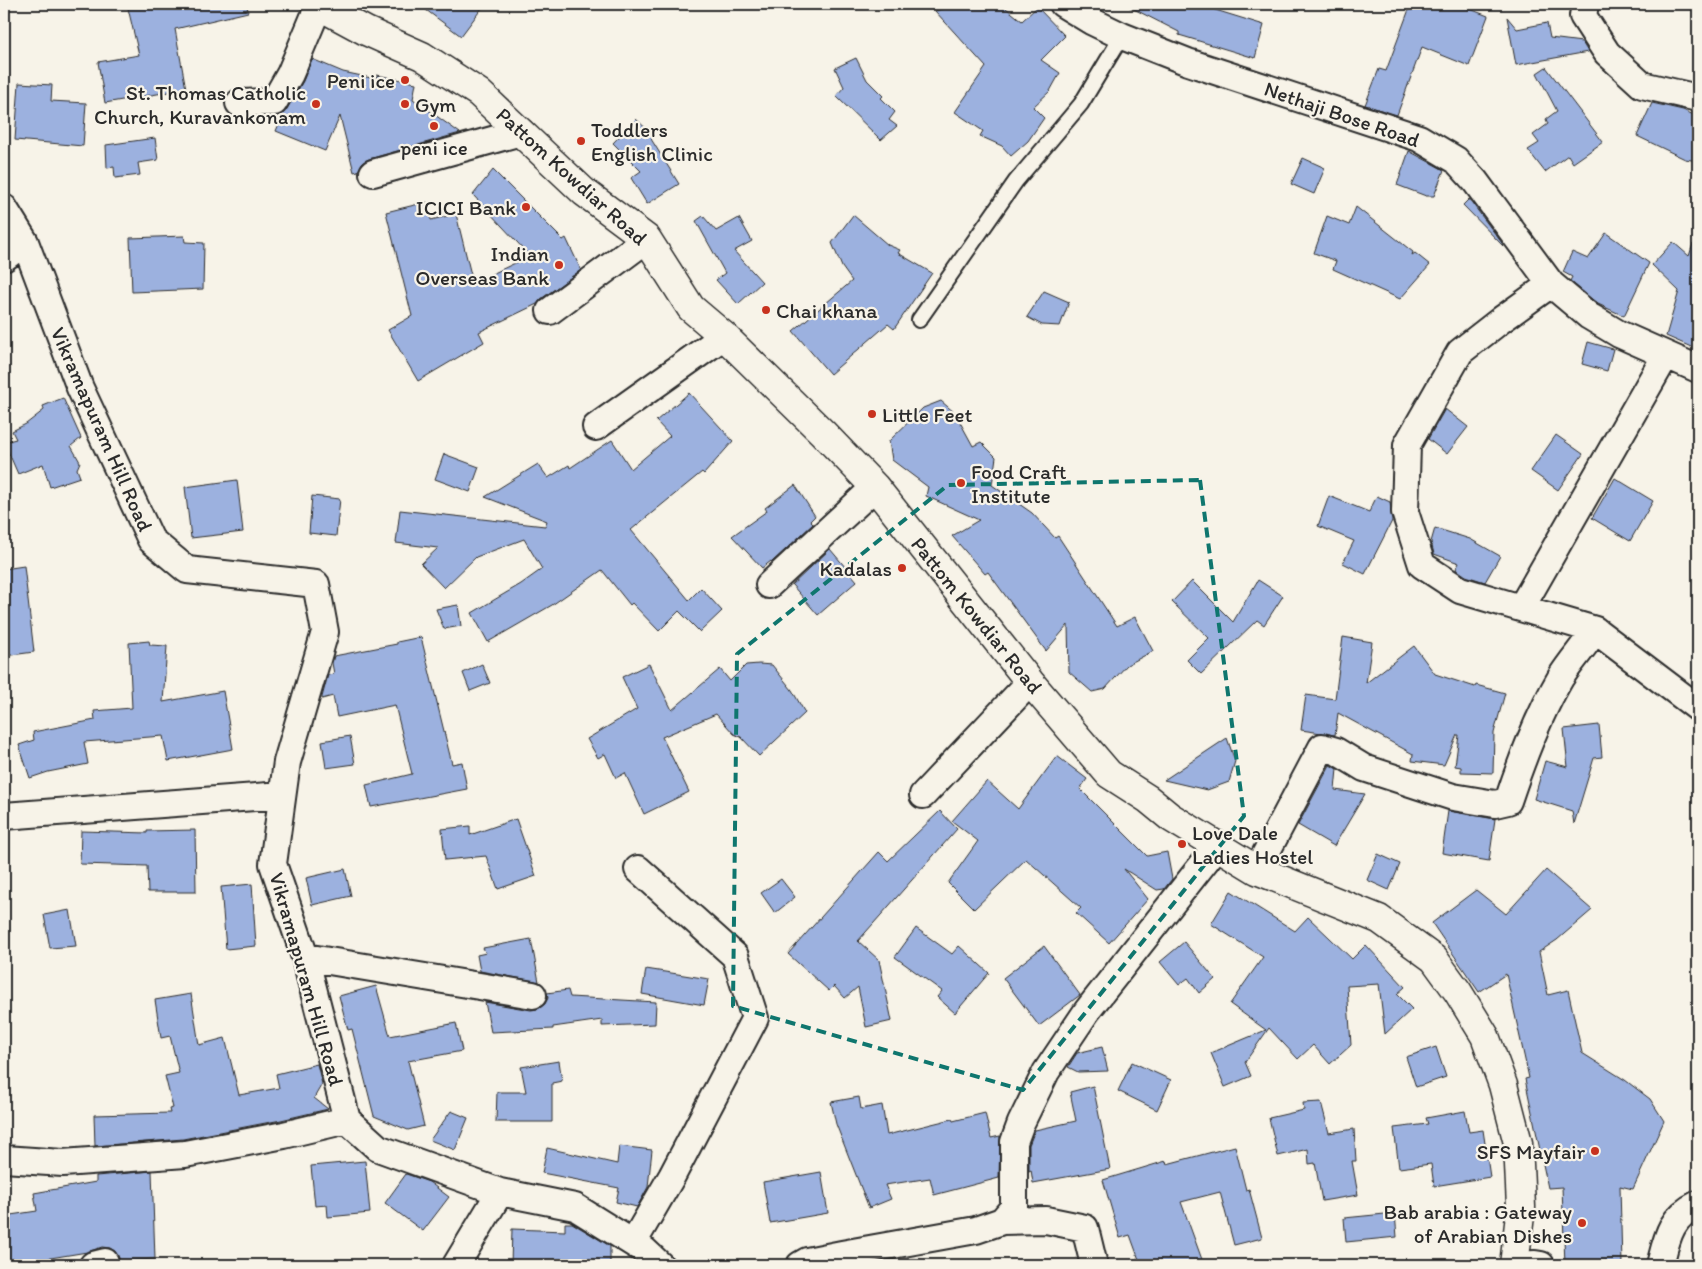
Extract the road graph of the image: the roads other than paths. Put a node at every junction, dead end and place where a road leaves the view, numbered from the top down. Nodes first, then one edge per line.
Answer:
1 (318, 4) edge
2 (1063, 4) edge
3 (1584, 4) edge
4 (1098, 12) edge
5 (1122, 36) junction
6 (1698, 98) edge
7 (239, 103) dead end
8 (521, 132) junction
9 (373, 173) dead end
10 (4, 208) edge
11 (647, 239) junction
12 (25, 242) junction
13 (4, 258) edge
14 (1551, 284) junction
15 (550, 311) dead end
16 (919, 320) dead end
17 (724, 336) junction
18 (1666, 355) junction
19 (1698, 369) edge
20 (596, 427) dead end
21 (875, 487) junction
22 (769, 585) dead end
23 (1521, 608) junction
24 (1595, 630) junction
25 (1030, 682) junction
26 (1698, 708) edge
27 (282, 794) junction
28 (923, 795) dead end
29 (4, 816) edge
30 (1218, 845) junction
31 (638, 869) dead end
32 (1257, 870) junction
33 (305, 957) junction
34 (533, 995) dead end
35 (347, 1120) junction
36 (4, 1159) edge
37 (500, 1192) junction
38 (1698, 1204) edge
39 (1002, 1221) junction
40 (633, 1244) junction
41 (456, 1265) edge
42 (660, 1265) edge
43 (800, 1265) edge
44 (1094, 1265) edge
45 (1514, 1265) edge
46 (1541, 1265) edge
47 (1660, 1265) edge

1 - 7 street
1 - 8 main road, Pattom Kowdiar Road
2 - 4 street, Nethaji Bose Road
3 - 6 street
4 - 5 street, Nethaji Bose Road
5 - 14 street, Nethaji Bose Road
5 - 16 lane
8 - 9 street
8 - 11 main road, Pattom Kowdiar Road
10 - 12 street, Vikramapuram Hill Road
11 - 15 street
11 - 17 main road, Pattom Kowdiar Road
12 - 13 street
12 - 27 street, Vikramapuram Hill Road
14 - 18 street, Nethaji Bose Road
14 - 23 street
17 - 20 street
17 - 21 main road, Pattom Kowdiar Road
18 - 19 street, Nethaji Bose Road
18 - 23 street
21 - 22 street
21 - 25 main road, Pattom Kowdiar Road
23 - 24 street
24 - 26 street
24 - 32 street
25 - 28 street
25 - 30 main road, Pattom Kowdiar Road
27 - 29 street
27 - 33 street, Vikramapuram Hill Road
30 - 32 main road, Pattom Kowdiar Road
30 - 39 street
31 - 40 street
32 - 45 main road, Pattom Kowdiar Road
33 - 34 street
33 - 35 street, Vikramapuram Hill Road
35 - 36 street
35 - 37 street
37 - 40 street
37 - 41 street
38 - 47 street
39 - 43 street
39 - 44 street
40 - 42 street
45 - 46 street

